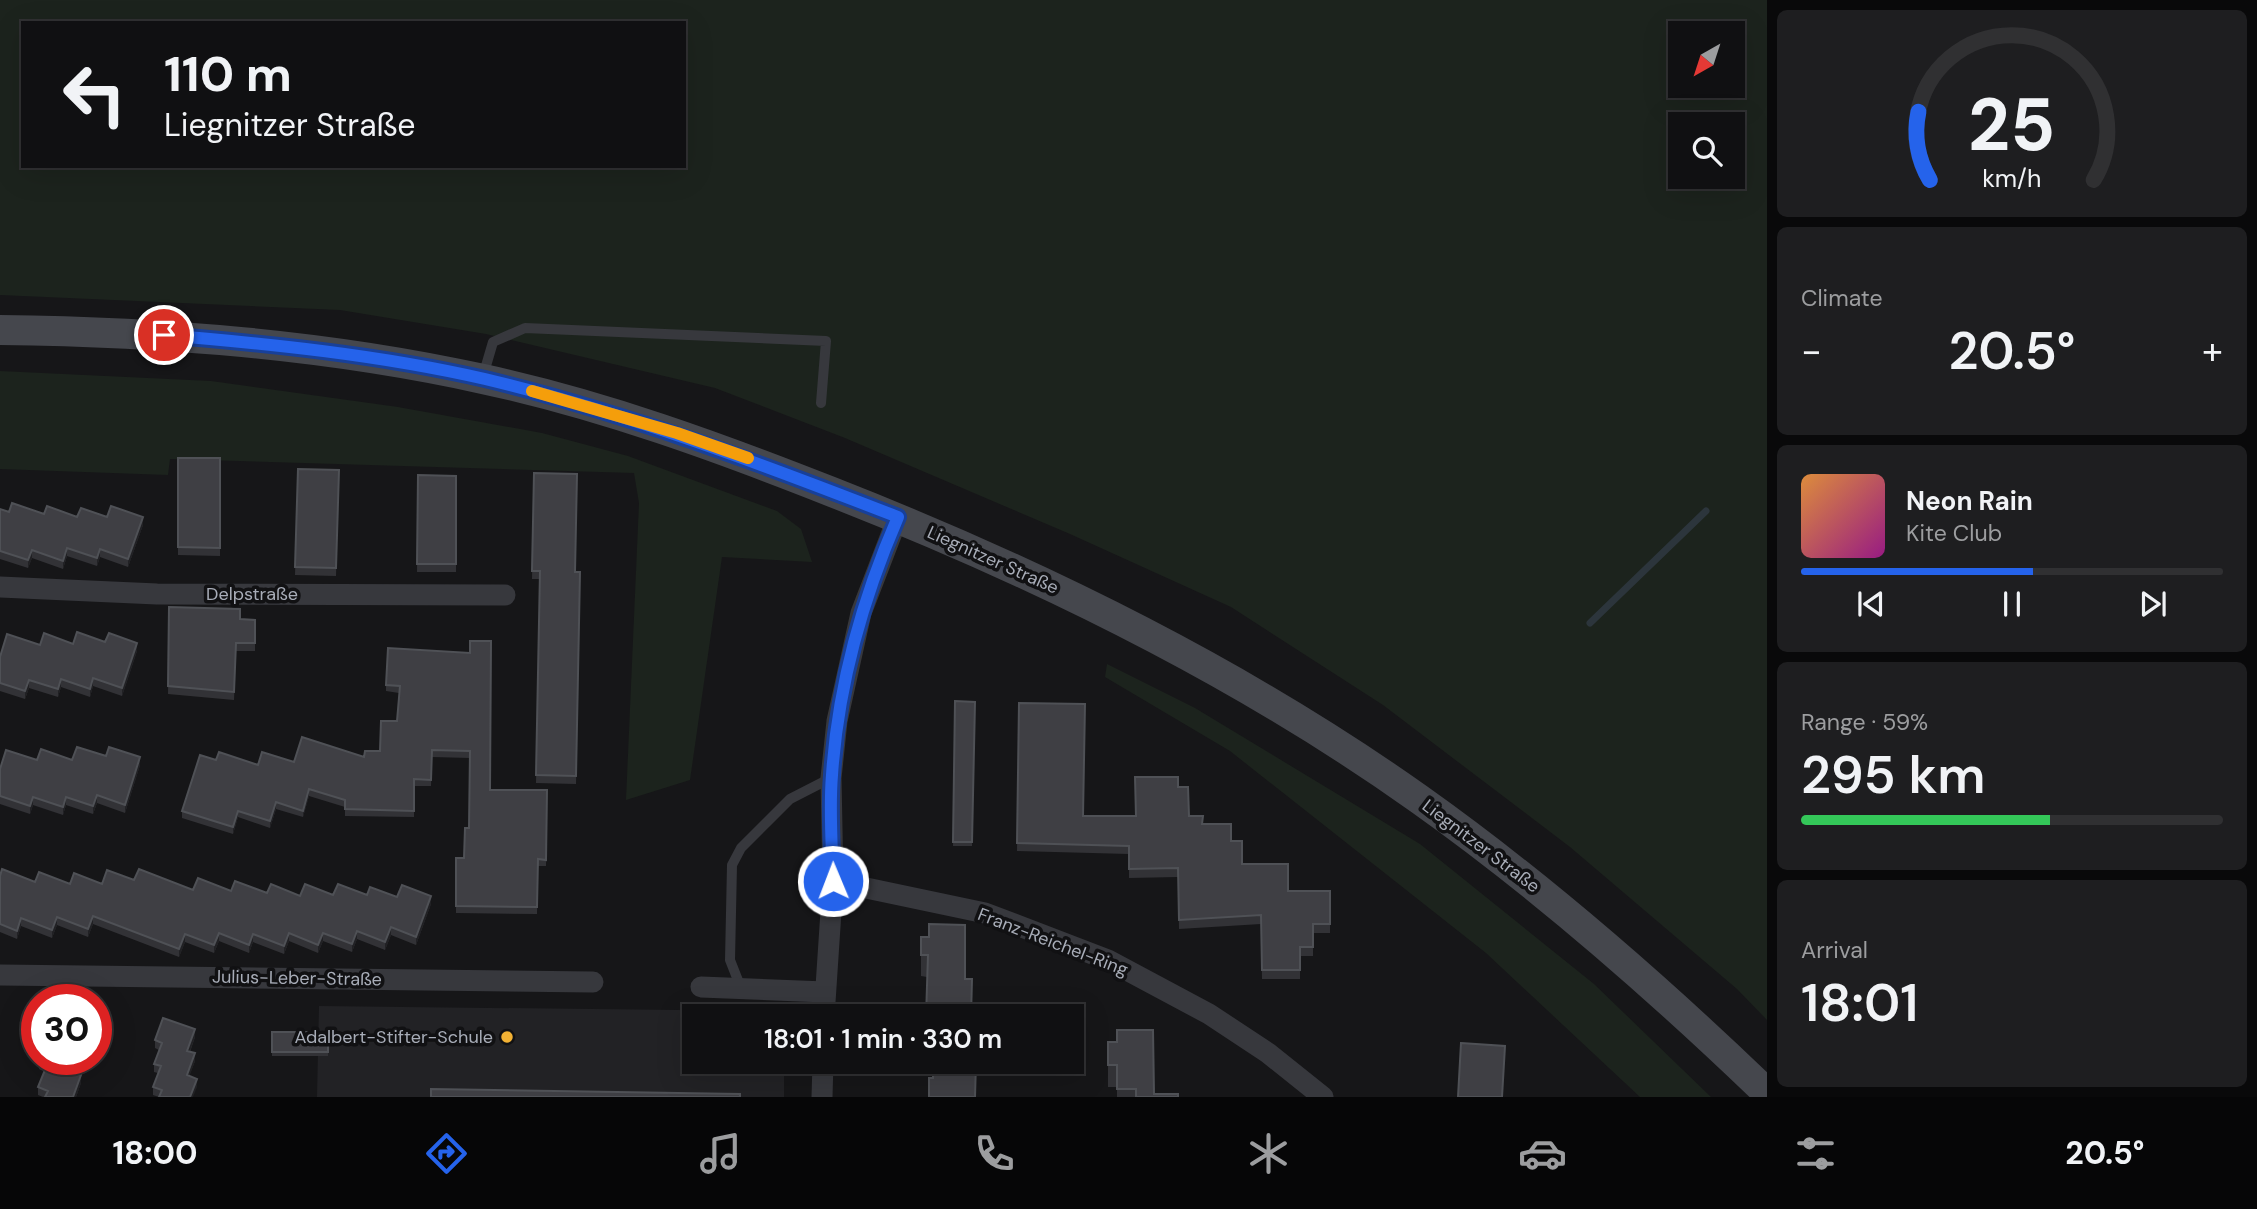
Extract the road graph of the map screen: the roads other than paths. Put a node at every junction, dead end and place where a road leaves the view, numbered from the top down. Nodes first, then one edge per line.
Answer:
1 (0, 330) edge
2 (482, 379) junction
3 (821, 403) dead end
4 (898, 517) junction
5 (0, 587) edge
6 (505, 595) dead end
7 (831, 778) junction
8 (833, 881) junction
9 (0, 975) edge
10 (593, 982) dead end
11 (701, 987) dead end
12 (741, 988) junction
13 (825, 992) junction
14 (825, 1004) edge
15 (823, 1074) edge
16 (1767, 1093) edge
17 (822, 1097) edge
18 (1323, 1097) edge

1 - 2 main road, Liegnitzer Straße
2 - 3 lane
2 - 4 main road, Liegnitzer Straße
4 - 7 street
4 - 16 main road, Liegnitzer Straße
5 - 6 street, Delpstraße
7 - 8 street
7 - 12 lane
8 - 13 street
8 - 18 street, Franz-Reichel-Ring
9 - 10 street, Julius-Leber-Straße
11 - 12 street
12 - 13 street
13 - 14 street
15 - 17 street

